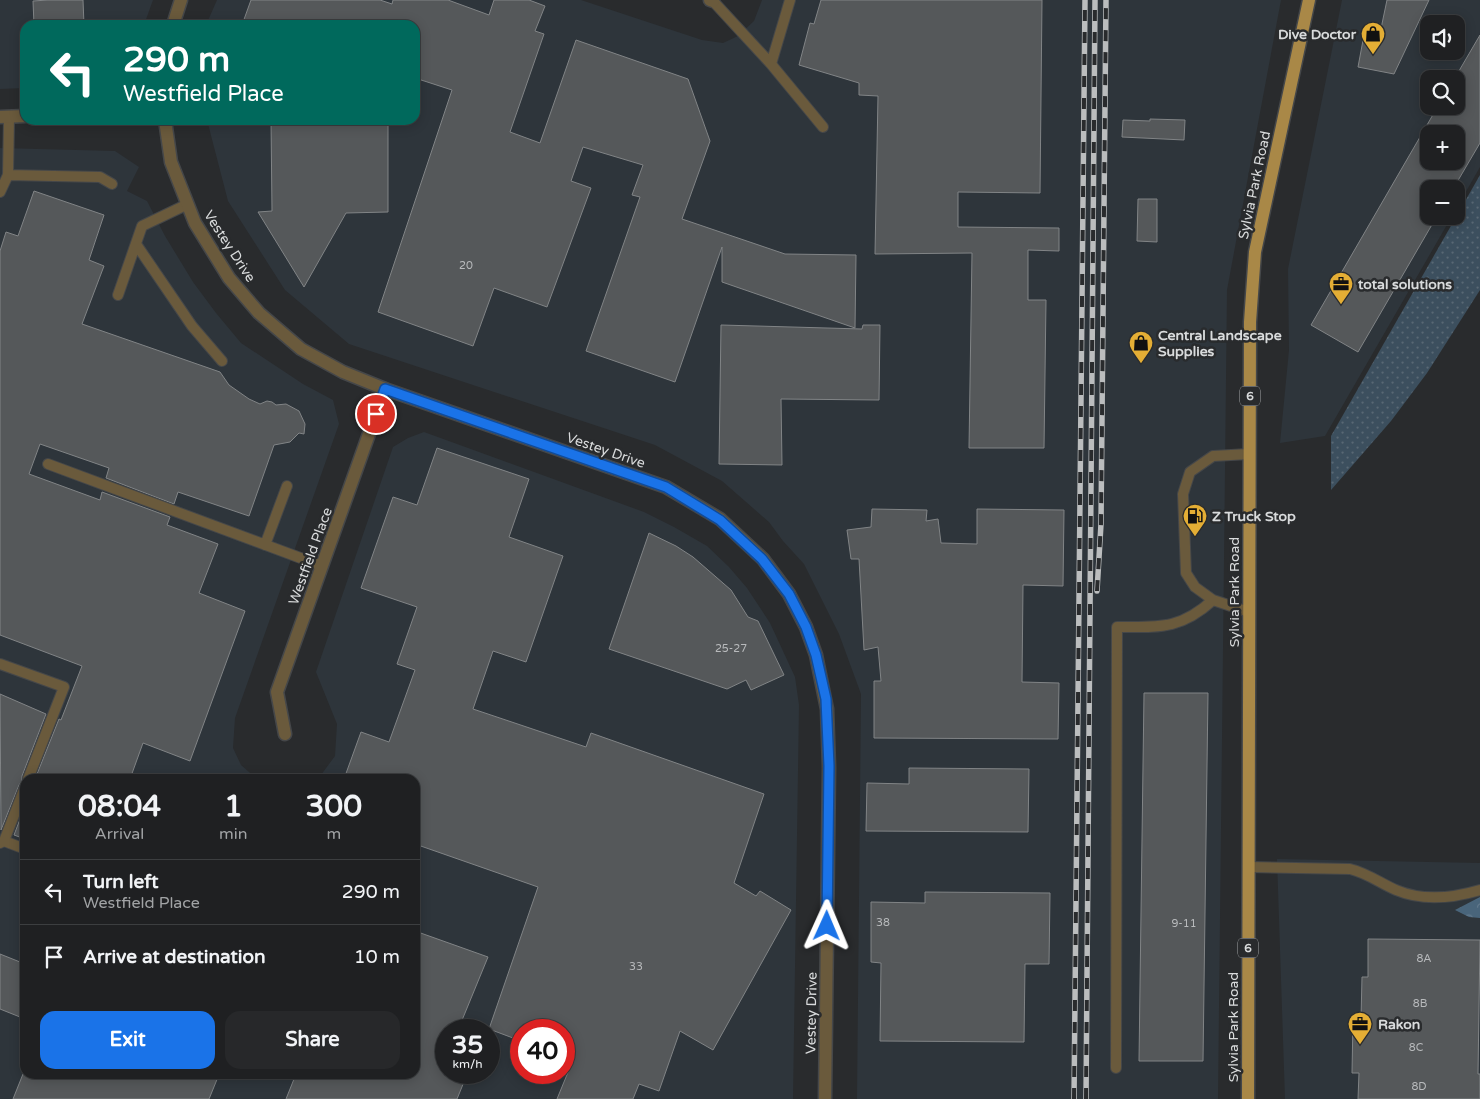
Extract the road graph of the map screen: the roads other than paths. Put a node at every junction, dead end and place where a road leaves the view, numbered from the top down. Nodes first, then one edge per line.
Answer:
1 (181, 0) edge
2 (712, 0) edge
3 (790, 0) edge
4 (1309, 0) edge
5 (175, 20) edge
6 (770, 64) junction
7 (20, 116) edge
8 (5, 117) edge
9 (165, 125) edge
10 (823, 127) dead end
11 (8, 175) junction
12 (112, 184) dead end
13 (0, 192) edge
14 (188, 204) junction
15 (136, 244) junction
16 (118, 295) dead end
17 (222, 361) dead end
18 (385, 389) junction
19 (1250, 454) junction
20 (48, 464) dead end
21 (287, 486) dead end
22 (265, 545) junction
23 (322, 566) junction
24 (1213, 600) junction
25 (1249, 612) junction
26 (0, 664) edge
27 (285, 734) dead end
28 (30, 774) edge
29 (20, 799) edge
30 (2, 842) edge
31 (20, 847) edge
32 (1248, 867) junction
33 (1480, 890) edge
34 (1116, 1068) dead end
35 (825, 1099) edge
36 (1248, 1099) edge

1 - 5 street
2 - 6 lane
3 - 6 lane
4 - 19 main road, Sylvia Park Road / 6
6 - 10 lane
7 - 8 street
8 - 11 lane
9 - 14 street, Vestey Drive
11 - 12 lane
11 - 13 lane
14 - 15 lane
14 - 18 street, Vestey Drive
15 - 16 lane
15 - 17 lane
18 - 23 street, Westfield Place
18 - 35 street, Vestey Drive
19 - 24 lane
19 - 25 main road, Sylvia Park Road / 6
20 - 22 lane
21 - 22 lane
22 - 23 lane
23 - 27 street, Westfield Place
24 - 25 lane
24 - 34 lane
25 - 32 main road, Sylvia Park Road / 6
26 - 28 lane
29 - 30 lane
30 - 31 lane
32 - 33 lane
32 - 36 main road, Sylvia Park Road / 6

